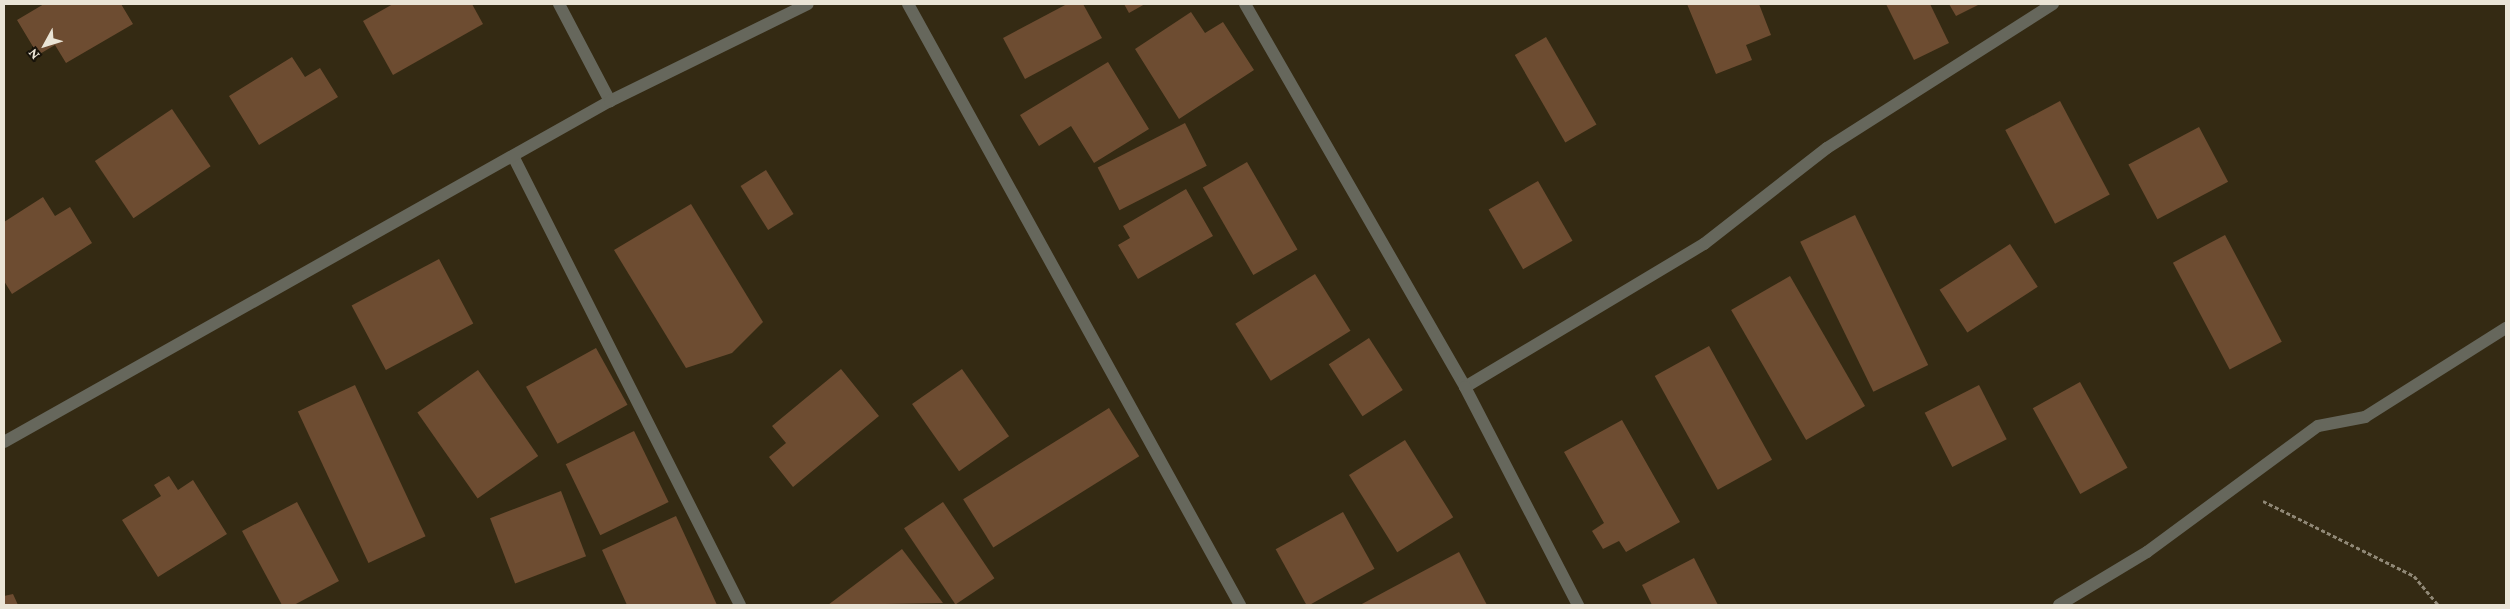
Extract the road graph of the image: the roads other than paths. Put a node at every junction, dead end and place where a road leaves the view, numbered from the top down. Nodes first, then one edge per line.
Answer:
1 (559, 4) edge
2 (808, 4) edge
3 (908, 4) edge
4 (1245, 4) edge
5 (2052, 4) edge
6 (610, 101) junction
7 (513, 156) junction
8 (2506, 328) edge
9 (1465, 387) junction
10 (4, 442) edge
11 (740, 605) edge
12 (1240, 605) edge
13 (1578, 605) edge
14 (2058, 605) edge

1 - 6 street
2 - 6 street
3 - 12 street
4 - 9 street
5 - 9 street
6 - 7 street
7 - 10 street
7 - 11 street
8 - 14 street
9 - 13 street

